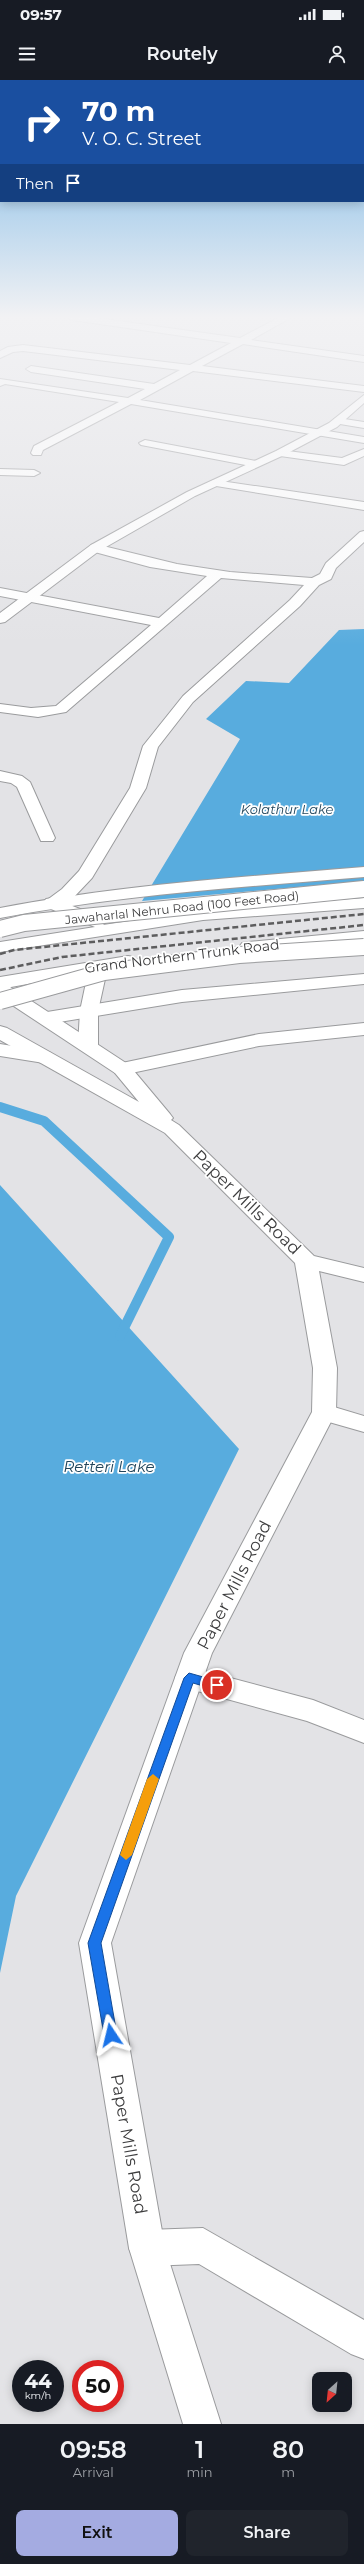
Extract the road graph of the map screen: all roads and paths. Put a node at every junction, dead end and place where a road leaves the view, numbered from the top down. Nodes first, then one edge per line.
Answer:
1 (80, 426) edge
2 (278, 426) edge
3 (329, 426) edge
4 (317, 433) junction
5 (335, 436) junction
6 (364, 440) edge
7 (145, 443) dead end
8 (299, 443) junction
9 (319, 446) junction
10 (364, 452) edge
11 (37, 453) dead end
12 (280, 453) junction
13 (303, 457) junction
14 (350, 461) junction
15 (364, 463) edge
16 (256, 464) junction
17 (0, 472) edge
18 (34, 473) dead end
19 (214, 483) junction
20 (364, 506) edge
21 (364, 535) edge
22 (95, 548) junction
23 (218, 574) junction
24 (314, 582) junction
25 (0, 592) edge
26 (30, 597) junction
27 (0, 619) edge
28 (162, 623) junction
29 (0, 708) edge
30 (0, 776) edge
31 (46, 838) dead end
32 (364, 872) edge
33 (364, 890) edge
34 (52, 903) junction
35 (364, 903) edge
36 (0, 913) edge
37 (113, 928) junction
38 (0, 929) edge
39 (364, 936) edge
40 (0, 947) edge
41 (364, 947) edge
42 (99, 965) junction
43 (364, 979) edge
44 (0, 983) edge
45 (0, 989) edge
46 (0, 1001) edge
47 (90, 1011) junction
48 (47, 1018) junction
49 (364, 1029) edge
50 (0, 1032) edge
51 (88, 1046) junction
52 (0, 1050) edge
53 (44, 1057) junction
54 (122, 1068) junction
55 (172, 1129) junction
56 (306, 1261) junction
57 (364, 1275) edge
58 (324, 1412) junction
59 (364, 1424) edge
60 (189, 1678) junction
61 (364, 1732) edge
62 (147, 2248) junction
63 (364, 2340) edge
64 (202, 2424) edge

1 - 11 street
2 - 4 street
3 - 4 street
4 - 5 street
4 - 8 street
5 - 6 street
5 - 9 street
7 - 16 street
8 - 9 street
8 - 12 street
9 - 13 street
10 - 14 street
12 - 13 street
12 - 16 street
13 - 14 street
14 - 15 street
16 - 19 street
17 - 18 street
19 - 20 street
19 - 22 street
21 - 24 street
22 - 23 street
22 - 26 street
23 - 24 street
23 - 28 street
24 - 34 street
25 - 26 street
26 - 27 street
26 - 28 street
28 - 29 street
30 - 31 street
32 - 34 street
33 - 38 street, Jawaharlal Nehru Road (100 Feet Road), bridge
34 - 36 street
34 - 37 street
35 - 37 street
37 - 40 street
39 - 42 street, Grand Northern Trunk Road
41 - 46 street, bridge
42 - 44 street, Grand Northern Trunk Road
42 - 47 street
43 - 47 street
45 - 48 street
47 - 48 street
47 - 51 street
48 - 51 street
49 - 54 street
50 - 53 street, Paper Mills Road
51 - 54 street
52 - 53 street
53 - 55 street, Paper Mills Road
54 - 55 street
55 - 56 street, Paper Mills Road
56 - 57 street
56 - 58 street, Paper Mills Road
58 - 59 street
58 - 60 street, Paper Mills Road
60 - 61 street
60 - 62 street, Paper Mills Road
62 - 63 street
62 - 64 street, Paper Mills Road

